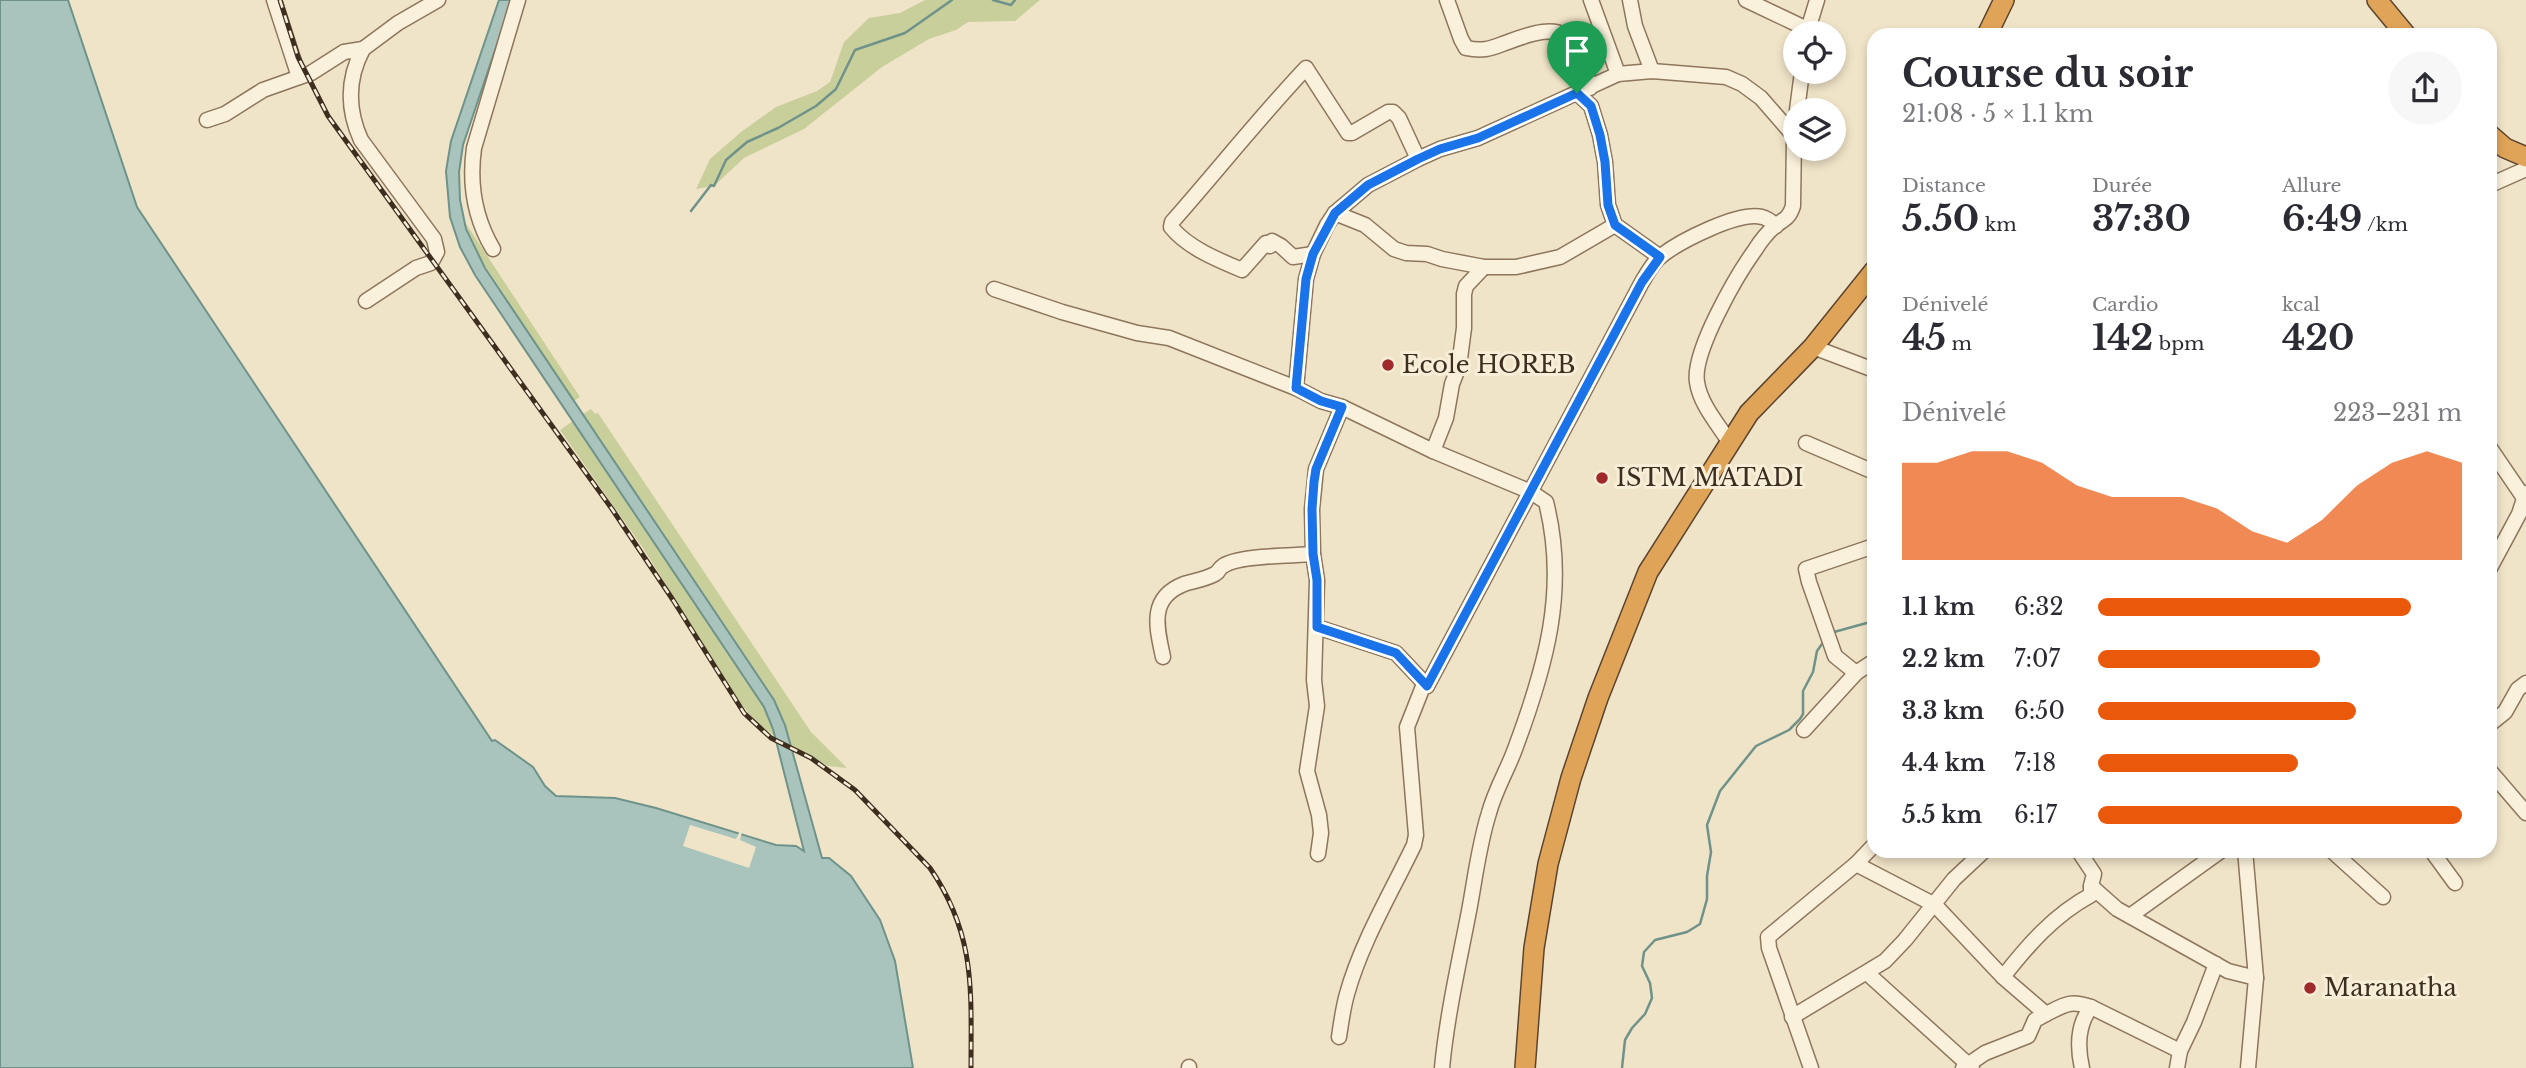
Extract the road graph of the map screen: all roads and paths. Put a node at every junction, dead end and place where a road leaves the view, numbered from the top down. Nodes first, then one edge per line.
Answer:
1 (274, 0) edge
2 (439, 0) edge
3 (518, 0) edge
4 (1447, 0) edge
5 (1591, 0) edge
6 (1630, 0) edge
7 (1746, 0) edge
8 (1817, 0) edge
9 (2004, 0) edge
10 (2376, 0) edge
11 (1787, 21) edge
12 (1810, 21) edge
13 (1990, 28) edge
14 (2400, 28) edge
15 (363, 49) junction
16 (1652, 71) junction
17 (1618, 74) junction
18 (299, 77) junction
19 (1584, 90) junction
20 (1783, 118) edge
21 (208, 120) dead end
22 (2497, 141) edge
23 (2526, 157) edge
24 (1418, 159) junction
25 (1794, 161) edge
26 (2526, 169) edge
27 (2497, 182) edge
28 (1335, 213) junction
29 (1615, 225) junction
30 (1776, 226) junction
31 (493, 249) dead end
32 (1313, 254) junction
33 (1660, 257) junction
34 (1484, 267) junction
35 (1867, 280) edge
36 (994, 289) dead end
37 (366, 302) dead end
38 (1813, 347) junction
39 (1867, 367) edge
40 (1296, 388) junction
41 (1342, 407) junction
42 (1730, 443) junction
43 (1806, 443) dead end
44 (1433, 451) junction
45 (2497, 457) edge
46 (1867, 469) edge
47 (1531, 492) junction
48 (2525, 496) edge
49 (2523, 517) edge
50 (1867, 548) edge
51 (1313, 554) junction
52 (2497, 557) edge
53 (1317, 627) junction
54 (1163, 657) dead end
55 (1867, 666) edge
56 (1856, 673) junction
57 (2526, 683) edge
58 (1427, 686) junction
59 (2497, 718) edge
60 (1804, 730) dead end
61 (2497, 779) edge
62 (2526, 813) edge
63 (1867, 852) edge
64 (1318, 854) dead end
65 (1976, 858) edge
66 (2083, 858) edge
67 (2211, 858) edge
68 (2246, 858) edge
69 (2340, 858) edge
70 (2437, 858) edge
71 (1856, 864) junction
72 (2455, 883) dead end
73 (2091, 886) junction
74 (2383, 897) dead end
75 (1935, 905) junction
76 (2130, 916) junction
77 (2216, 964) junction
78 (1867, 973) junction
79 (2003, 977) junction
80 (2256, 978) junction
81 (2091, 1007) junction
82 (2046, 1014) junction
83 (1792, 1017) junction
84 (1339, 1037) dead end
85 (2180, 1051) junction
86 (1968, 1067) edge
87 (1442, 1068) edge
88 (1525, 1068) edge
89 (1811, 1068) edge
90 (2082, 1068) edge
91 (2177, 1068) edge
92 (2248, 1068) edge

1 - 18 street
2 - 15 street
3 - 31 street
4 - 19 street
5 - 17 street
6 - 16 street
7 - 11 street
8 - 12 street
9 - 13 highway
10 - 14 highway
15 - 18 street
15 - 37 street
16 - 17 street
16 - 20 street
17 - 19 street
18 - 21 street
19 - 24 street
19 - 29 street
22 - 23 highway
24 - 28 street
24 - 32 street
25 - 30 street
26 - 27 street
28 - 32 street
28 - 34 street
29 - 33 street
29 - 34 street
30 - 33 street
30 - 42 street
32 - 40 street
33 - 47 street
34 - 44 street
35 - 38 highway
36 - 40 street
38 - 39 street
38 - 42 highway
40 - 41 street
41 - 44 street
41 - 51 street
42 - 88 highway
43 - 46 street
44 - 47 street
45 - 48 street
47 - 58 street
47 - 87 street
48 - 49 street
49 - 52 street
50 - 56 street
51 - 53 street
51 - 54 street
53 - 58 street
53 - 64 street
55 - 56 street
56 - 60 street
57 - 59 street
58 - 84 street
61 - 62 street
63 - 71 street
65 - 75 street
66 - 73 street
67 - 76 street
68 - 80 street
69 - 74 street
70 - 72 street
71 - 75 street
71 - 83 street
73 - 76 street
73 - 79 street
75 - 78 street
75 - 79 street
76 - 77 street
77 - 80 street
77 - 85 street
78 - 83 street
78 - 86 street
79 - 82 street
80 - 92 street
81 - 82 street
81 - 85 street
81 - 90 street
82 - 86 street
83 - 89 street
85 - 91 street

